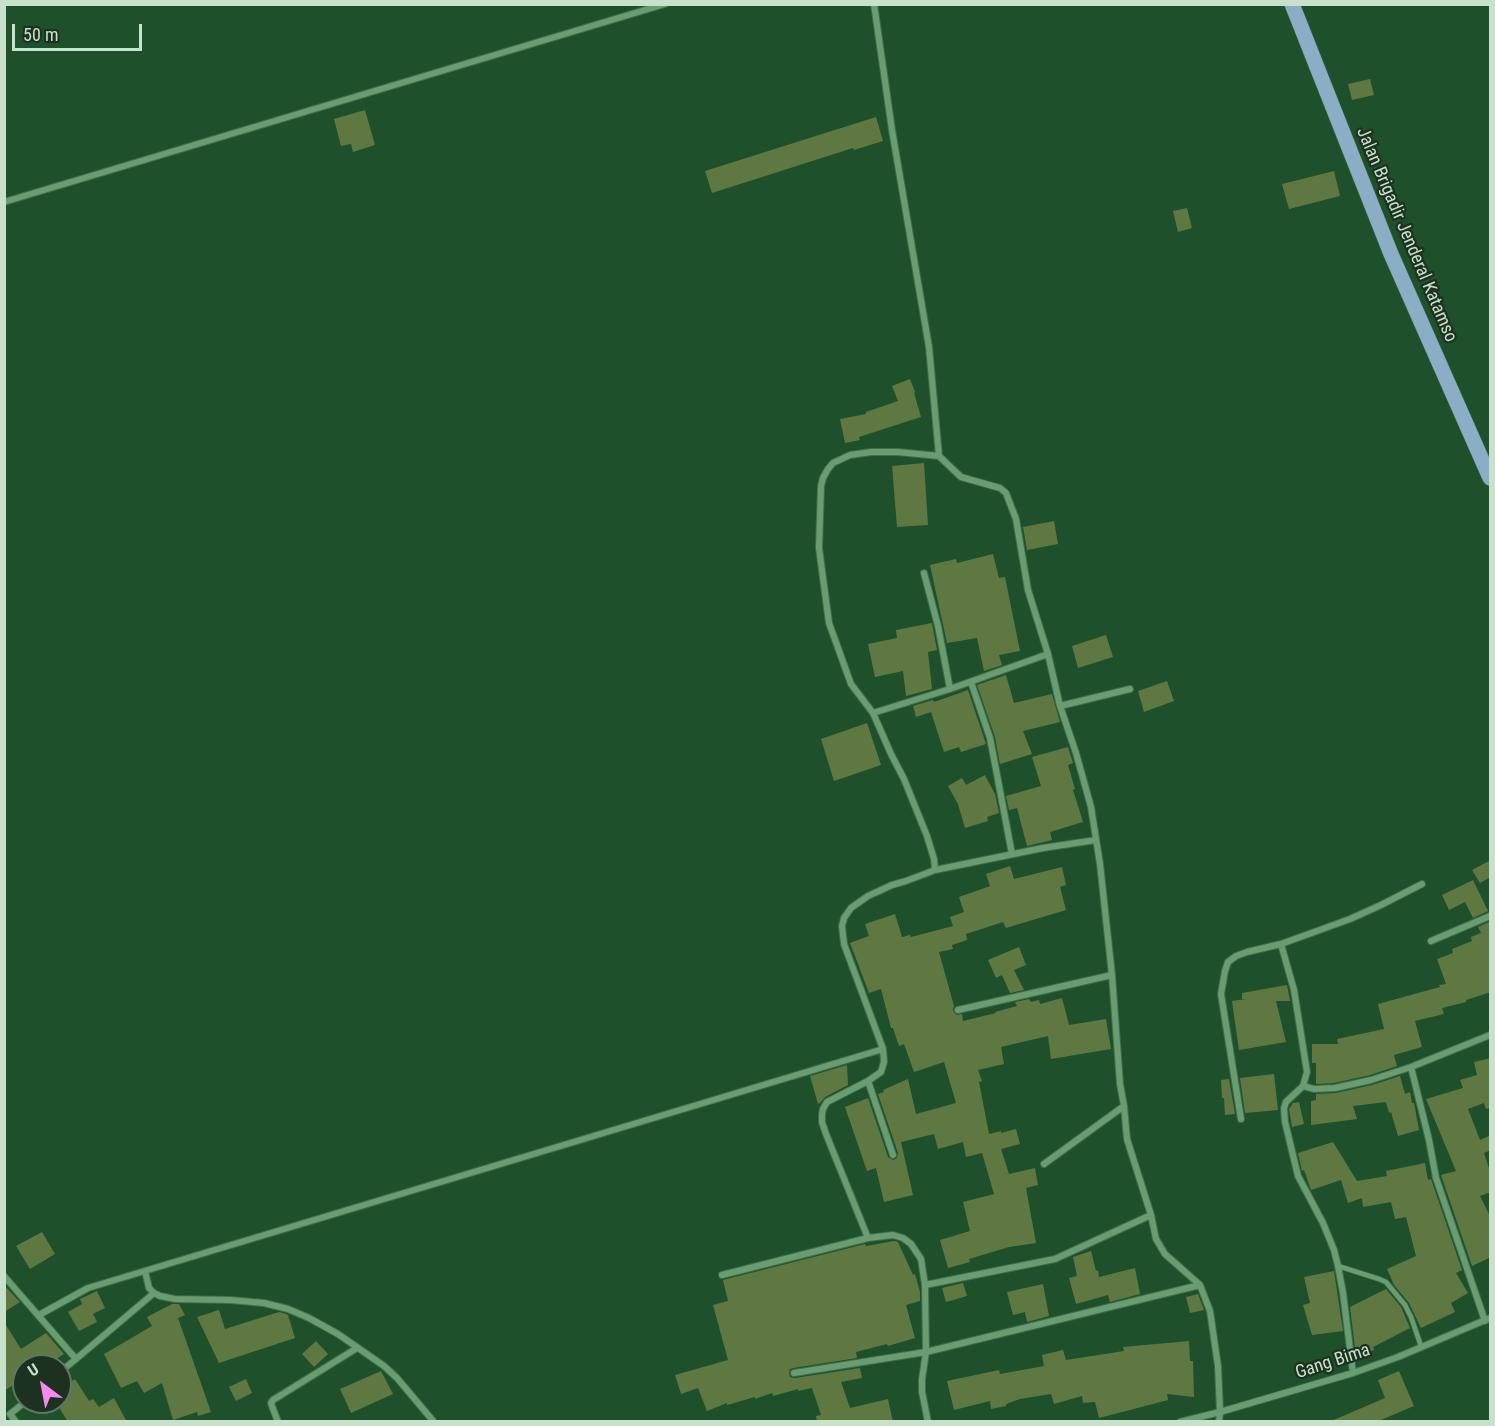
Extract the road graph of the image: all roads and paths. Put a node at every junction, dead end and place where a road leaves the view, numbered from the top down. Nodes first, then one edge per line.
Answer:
1 (665, 4) edge
2 (874, 4) edge
3 (1292, 4) edge
4 (4, 202) edge
5 (939, 456) junction
6 (1491, 478) edge
7 (924, 573) dead end
8 (1048, 654) junction
9 (971, 682) junction
10 (950, 689) junction
11 (1130, 690) dead end
12 (1060, 706) junction
13 (873, 713) junction
14 (1096, 840) junction
15 (1012, 854) junction
16 (935, 870) junction
17 (1422, 884) dead end
18 (1491, 916) edge
19 (1431, 941) dead end
20 (1281, 944) junction
21 (1112, 975) junction
22 (958, 1010) dead end
23 (1491, 1035) edge
24 (883, 1049) junction
25 (1411, 1067) junction
26 (868, 1081) junction
27 (1303, 1086) junction
28 (1124, 1106) junction
29 (1241, 1119) dead end
30 (892, 1155) dead end
31 (1044, 1164) dead end
32 (1151, 1215) junction
33 (868, 1239) junction
34 (1338, 1266) junction
35 (145, 1271) junction
36 (722, 1275) dead end
37 (4, 1276) edge
38 (925, 1285) junction
39 (1200, 1285) junction
40 (154, 1293) junction
41 (39, 1315) junction
42 (1488, 1319) edge
43 (1421, 1346) junction
44 (357, 1348) junction
45 (926, 1352) junction
46 (76, 1359) junction
47 (72, 1362) edge
48 (794, 1373) dead end
49 (1353, 1373) junction
50 (4, 1408) edge
51 (1220, 1412) junction
52 (10, 1414) joint
53 (15, 1422) edge
54 (278, 1422) edge
55 (434, 1422) edge
56 (928, 1422) edge
57 (1180, 1422) edge
58 (1219, 1422) edge

1 - 4 street
2 - 5 street
3 - 6 main road, Jalan Brigadir Jenderal Katamso
5 - 8 street
5 - 13 street
7 - 10 street
8 - 9 street
8 - 12 street
9 - 10 street
9 - 15 street
10 - 13 street
11 - 12 street
12 - 14 street
13 - 16 street
14 - 15 street
14 - 21 street
15 - 16 street
16 - 24 street
17 - 20 street
18 - 19 street
20 - 27 street
20 - 29 street
21 - 22 street
21 - 28 street
23 - 25 street
24 - 26 street
24 - 35 street
25 - 27 street
25 - 42 street
26 - 30 street
26 - 33 street
27 - 34 street
28 - 31 street
28 - 32 street
32 - 38 street
32 - 39 street
33 - 36 street
33 - 38 street
34 - 43 lane
34 - 49 street
35 - 40 street
35 - 41 street
37 - 41 street
38 - 45 street
39 - 45 street
39 - 51 street
40 - 44 street
40 - 46 street
41 - 46 street
42 - 43 street, Gang Bima
43 - 49 street, Gang Bima
44 - 54 street
44 - 55 street
45 - 48 street
45 - 56 street
46 - 47 street
49 - 51 street, Gang Bima
50 - 52 street
51 - 57 street, Gang Bima
51 - 58 street
52 - 53 street

